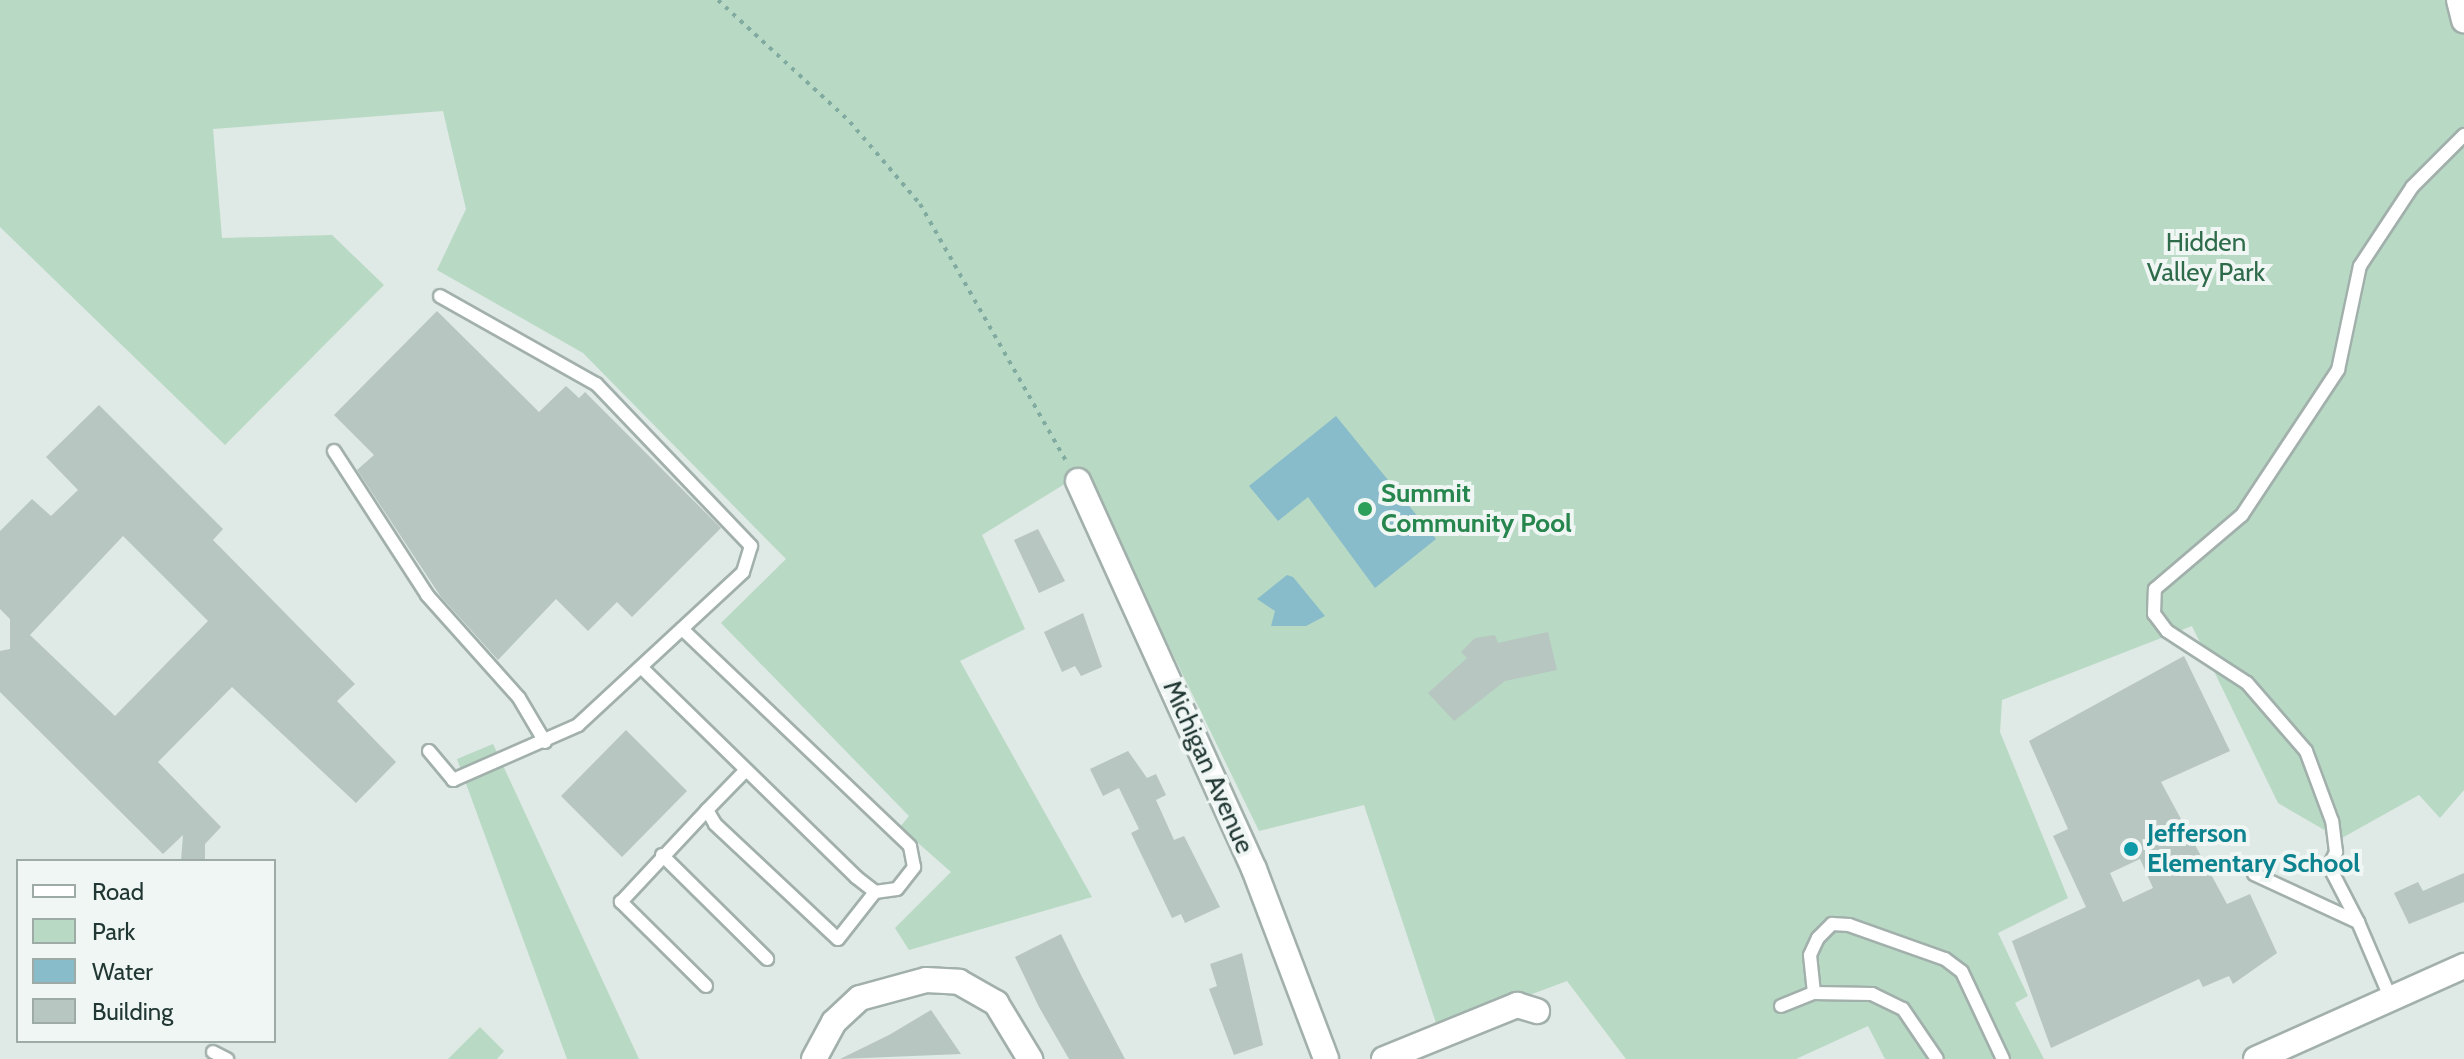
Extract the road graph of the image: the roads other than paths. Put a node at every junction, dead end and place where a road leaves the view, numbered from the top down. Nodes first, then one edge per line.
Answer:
1 (2459, 0) edge
2 (2464, 20) edge
3 (2464, 135) edge
4 (440, 296) dead end
5 (334, 451) dead end
6 (1078, 481) road end
7 (682, 629) junction
8 (643, 669) junction
9 (545, 742) junction
10 (429, 751) dead end
11 (746, 770) junction
12 (707, 810) junction
13 (662, 855) junction
14 (2254, 874) dead end
15 (875, 892) junction
16 (2358, 922) junction
17 (767, 959) dead end
18 (2464, 966) edge
19 (706, 986) dead end
20 (1814, 993) junction
21 (2390, 997) junction
22 (1781, 1006) dead end
23 (1537, 1011) dead end
24 (213, 1052) dead end
25 (227, 1059) edge
26 (814, 1059) edge
27 (1030, 1059) edge
28 (1326, 1059) edge
29 (1384, 1059) edge
30 (1937, 1059) edge
31 (2003, 1059) edge
32 (2256, 1059) edge

1 - 2 street
3 - 16 lane
4 - 7 lane
5 - 9 lane
6 - 28 street, Michigan Avenue
7 - 8 lane
7 - 15 lane
8 - 9 lane
8 - 11 lane
9 - 10 lane
11 - 12 lane
11 - 15 lane
12 - 13 lane
12 - 15 lane
13 - 17 lane
13 - 19 lane
14 - 16 lane
16 - 21 lane
18 - 21 street
20 - 22 lane
20 - 30 lane
20 - 31 lane
21 - 32 street
23 - 29 street
24 - 25 lane
26 - 27 street

